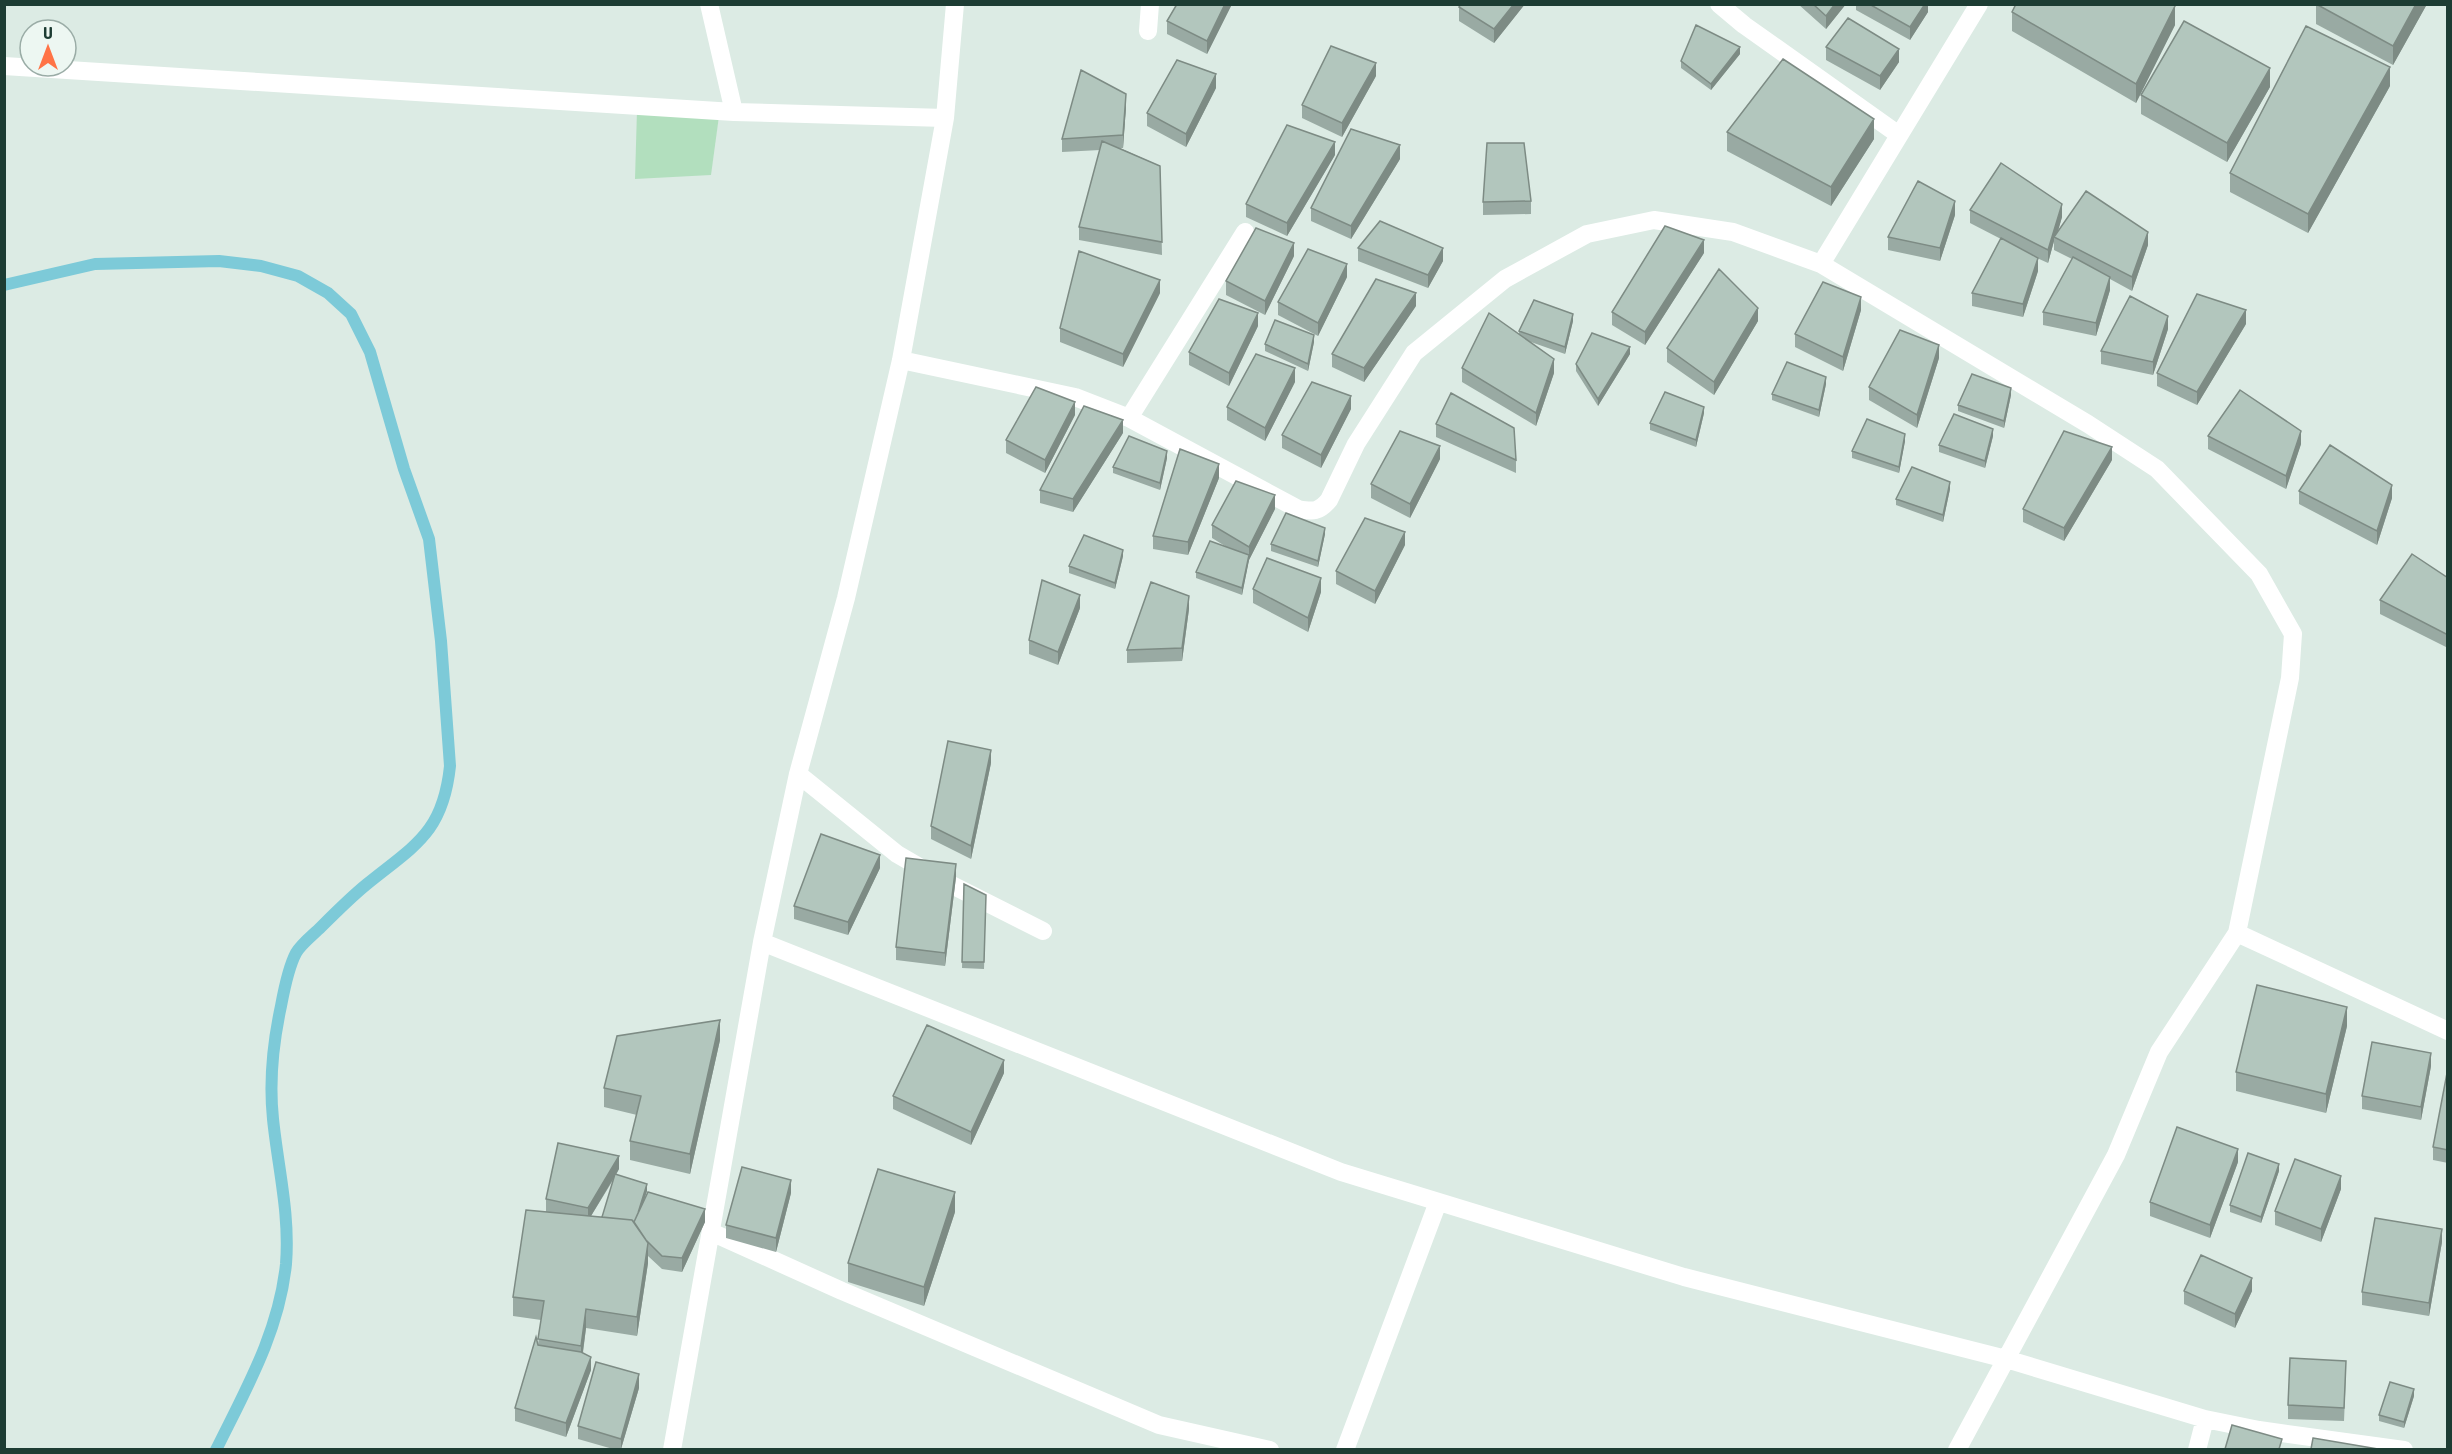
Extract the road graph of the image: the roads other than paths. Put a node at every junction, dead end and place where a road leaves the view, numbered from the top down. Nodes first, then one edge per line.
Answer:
1 (709, 4) edge
2 (955, 4) edge
3 (1150, 4) edge
4 (1719, 4) edge
5 (1979, 4) edge
6 (1148, 31) dead end
7 (4, 66) edge
8 (734, 112) junction
9 (945, 118) junction
10 (1899, 135) junction
11 (1245, 232) dead end
12 (1821, 264) junction
13 (901, 360) junction
14 (1129, 418) junction
15 (798, 774) junction
16 (1043, 931) dead end
17 (2237, 933) junction
18 (762, 942) junction
19 (2447, 1031) edge
20 (1438, 1202) junction
21 (711, 1232) junction
22 (2006, 1359) junction
23 (2205, 1419) junction
24 (672, 1449) edge
25 (1270, 1449) edge
26 (1346, 1449) edge
27 (1957, 1449) edge
28 (2197, 1449) edge
29 (2404, 1449) edge

1 - 8 street
2 - 9 street
3 - 6 street
4 - 10 street
5 - 10 street
7 - 8 street
8 - 9 street
9 - 13 street
10 - 12 street
11 - 14 street
12 - 14 street
12 - 17 street
13 - 14 street
13 - 15 street
15 - 16 street
15 - 18 street
17 - 19 street
17 - 22 street
18 - 20 street
18 - 21 street
20 - 22 street
20 - 26 street
21 - 24 street
21 - 25 street
22 - 23 street
22 - 27 street
23 - 28 street
23 - 29 street

